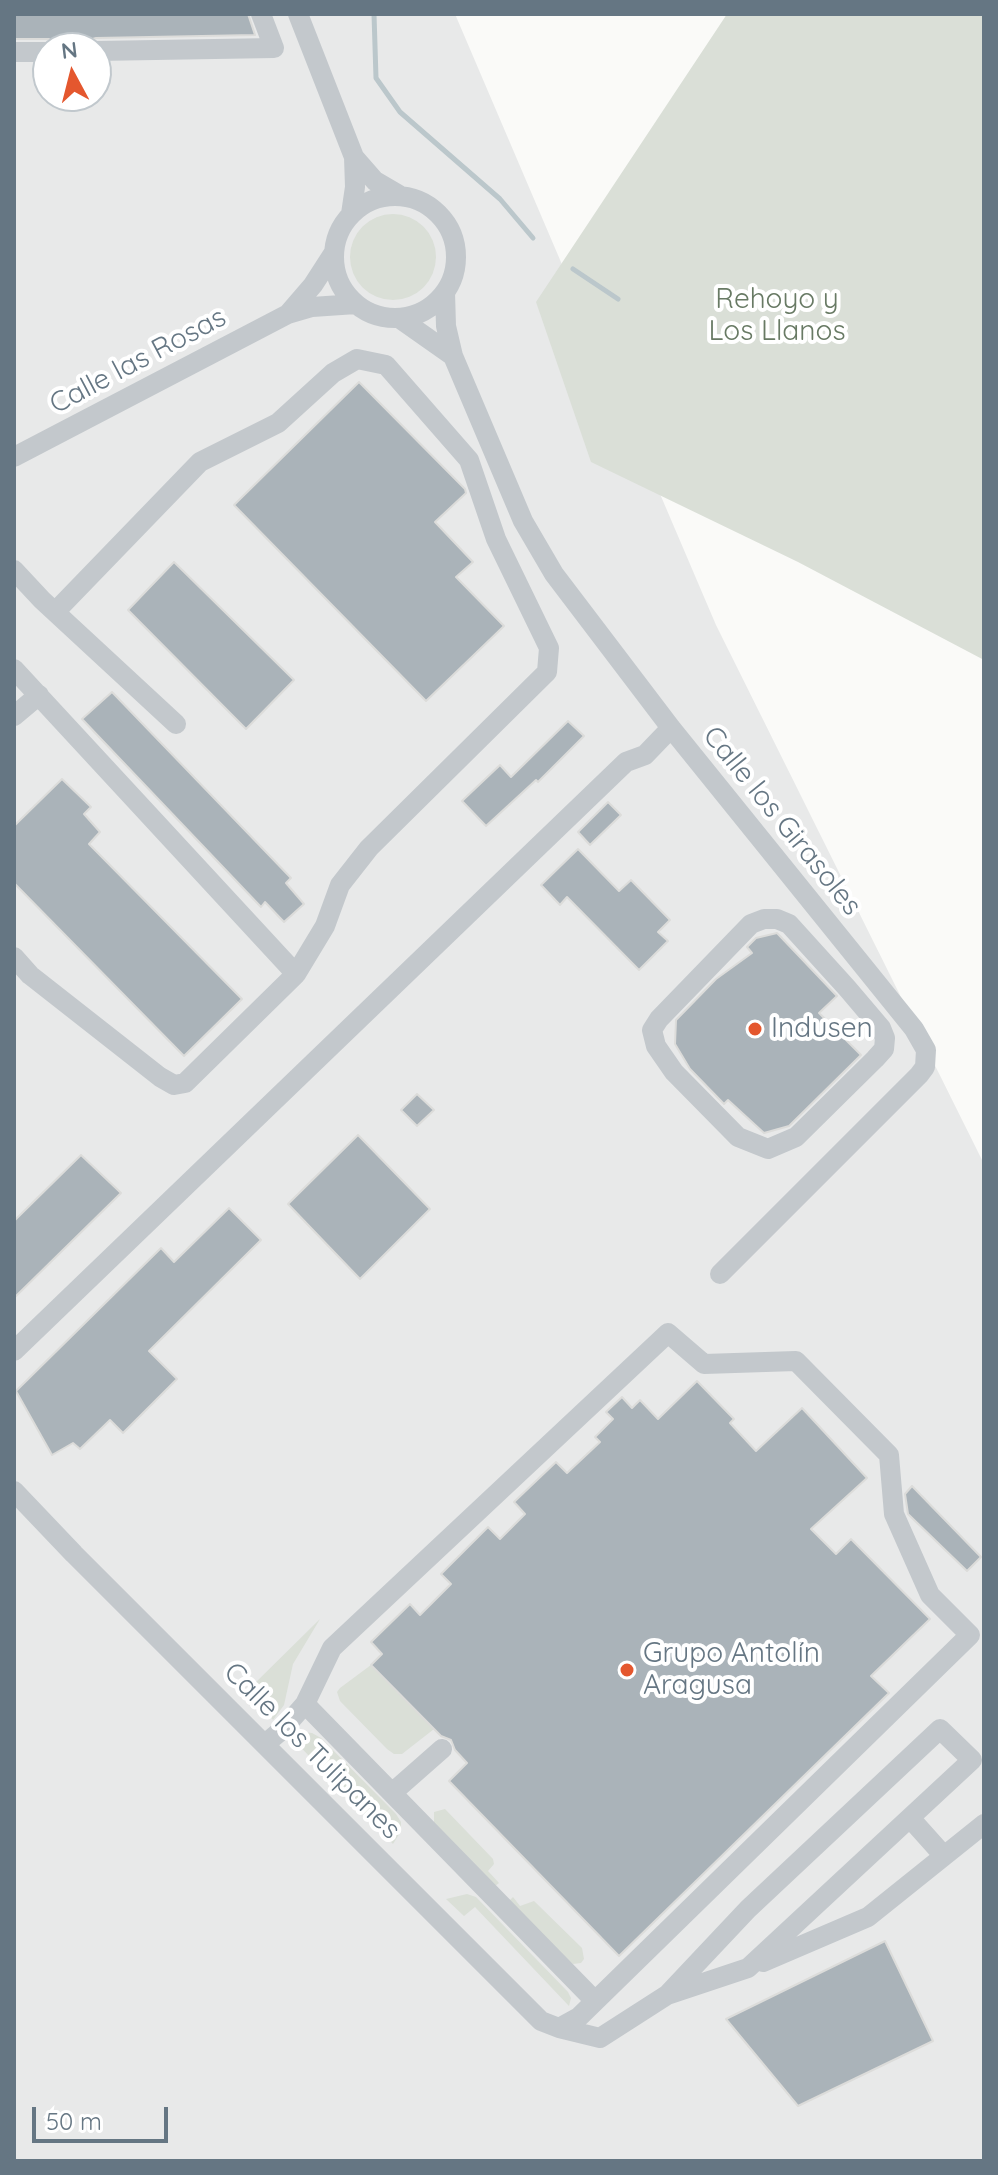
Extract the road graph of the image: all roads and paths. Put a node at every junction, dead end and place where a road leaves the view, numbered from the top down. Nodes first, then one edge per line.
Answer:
1 (261, 14) edge
2 (298, 14) edge
3 (112, 51) edge
4 (354, 157) junction
5 (399, 195) junction
6 (351, 214) junction
7 (333, 254) junction
8 (445, 292) junction
9 (356, 304) junction
10 (288, 314) junction
11 (399, 318) junction
12 (453, 356) junction
13 (14, 457) edge
14 (14, 570) edge
15 (55, 612) junction
16 (14, 669) edge
17 (39, 695) junction
18 (14, 716) edge
19 (176, 724) dead end
20 (671, 728) junction
21 (14, 957) edge
22 (296, 974) junction
23 (884, 1025) joint
24 (720, 1274) dead end
25 (14, 1351) edge
26 (14, 1491) edge
27 (305, 1704) junction
28 (265, 1744) junction
29 (442, 1749) dead end
30 (978, 1765) edge
31 (392, 1793) junction
32 (910, 1818) junction
33 (984, 1824) edge
34 (944, 1856) junction
35 (748, 1968) junction
36 (667, 1995) junction
37 (595, 2001) junction
38 (559, 2028) junction

1 - 3 street
2 - 4 street
4 - 5 street
4 - 6 street
5 - 6 street
5 - 8 street
6 - 7 street
7 - 9 street
7 - 10 street, Calle las Rosas
8 - 11 street
8 - 12 street, Calle los Girasoles
9 - 10 street, Calle las Rosas
9 - 11 street
10 - 13 street, Calle las Rosas
11 - 12 street
12 - 20 street, Calle los Girasoles
14 - 15 street
15 - 19 street
15 - 22 street
16 - 17 street
17 - 18 street
17 - 22 street
20 - 24 street, Calle los Girasoles
20 - 25 street
21 - 22 street
23 - 23 street
26 - 28 street, Calle los Tulipanes
27 - 28 street
27 - 31 street
27 - 37 street
28 - 38 street, Calle los Tulipanes
29 - 31 street
30 - 32 street
30 - 36 street
31 - 37 street
32 - 34 street
32 - 35 street
33 - 34 street
34 - 35 street
35 - 36 street
36 - 38 street, Calle los Tulipanes
37 - 38 street

